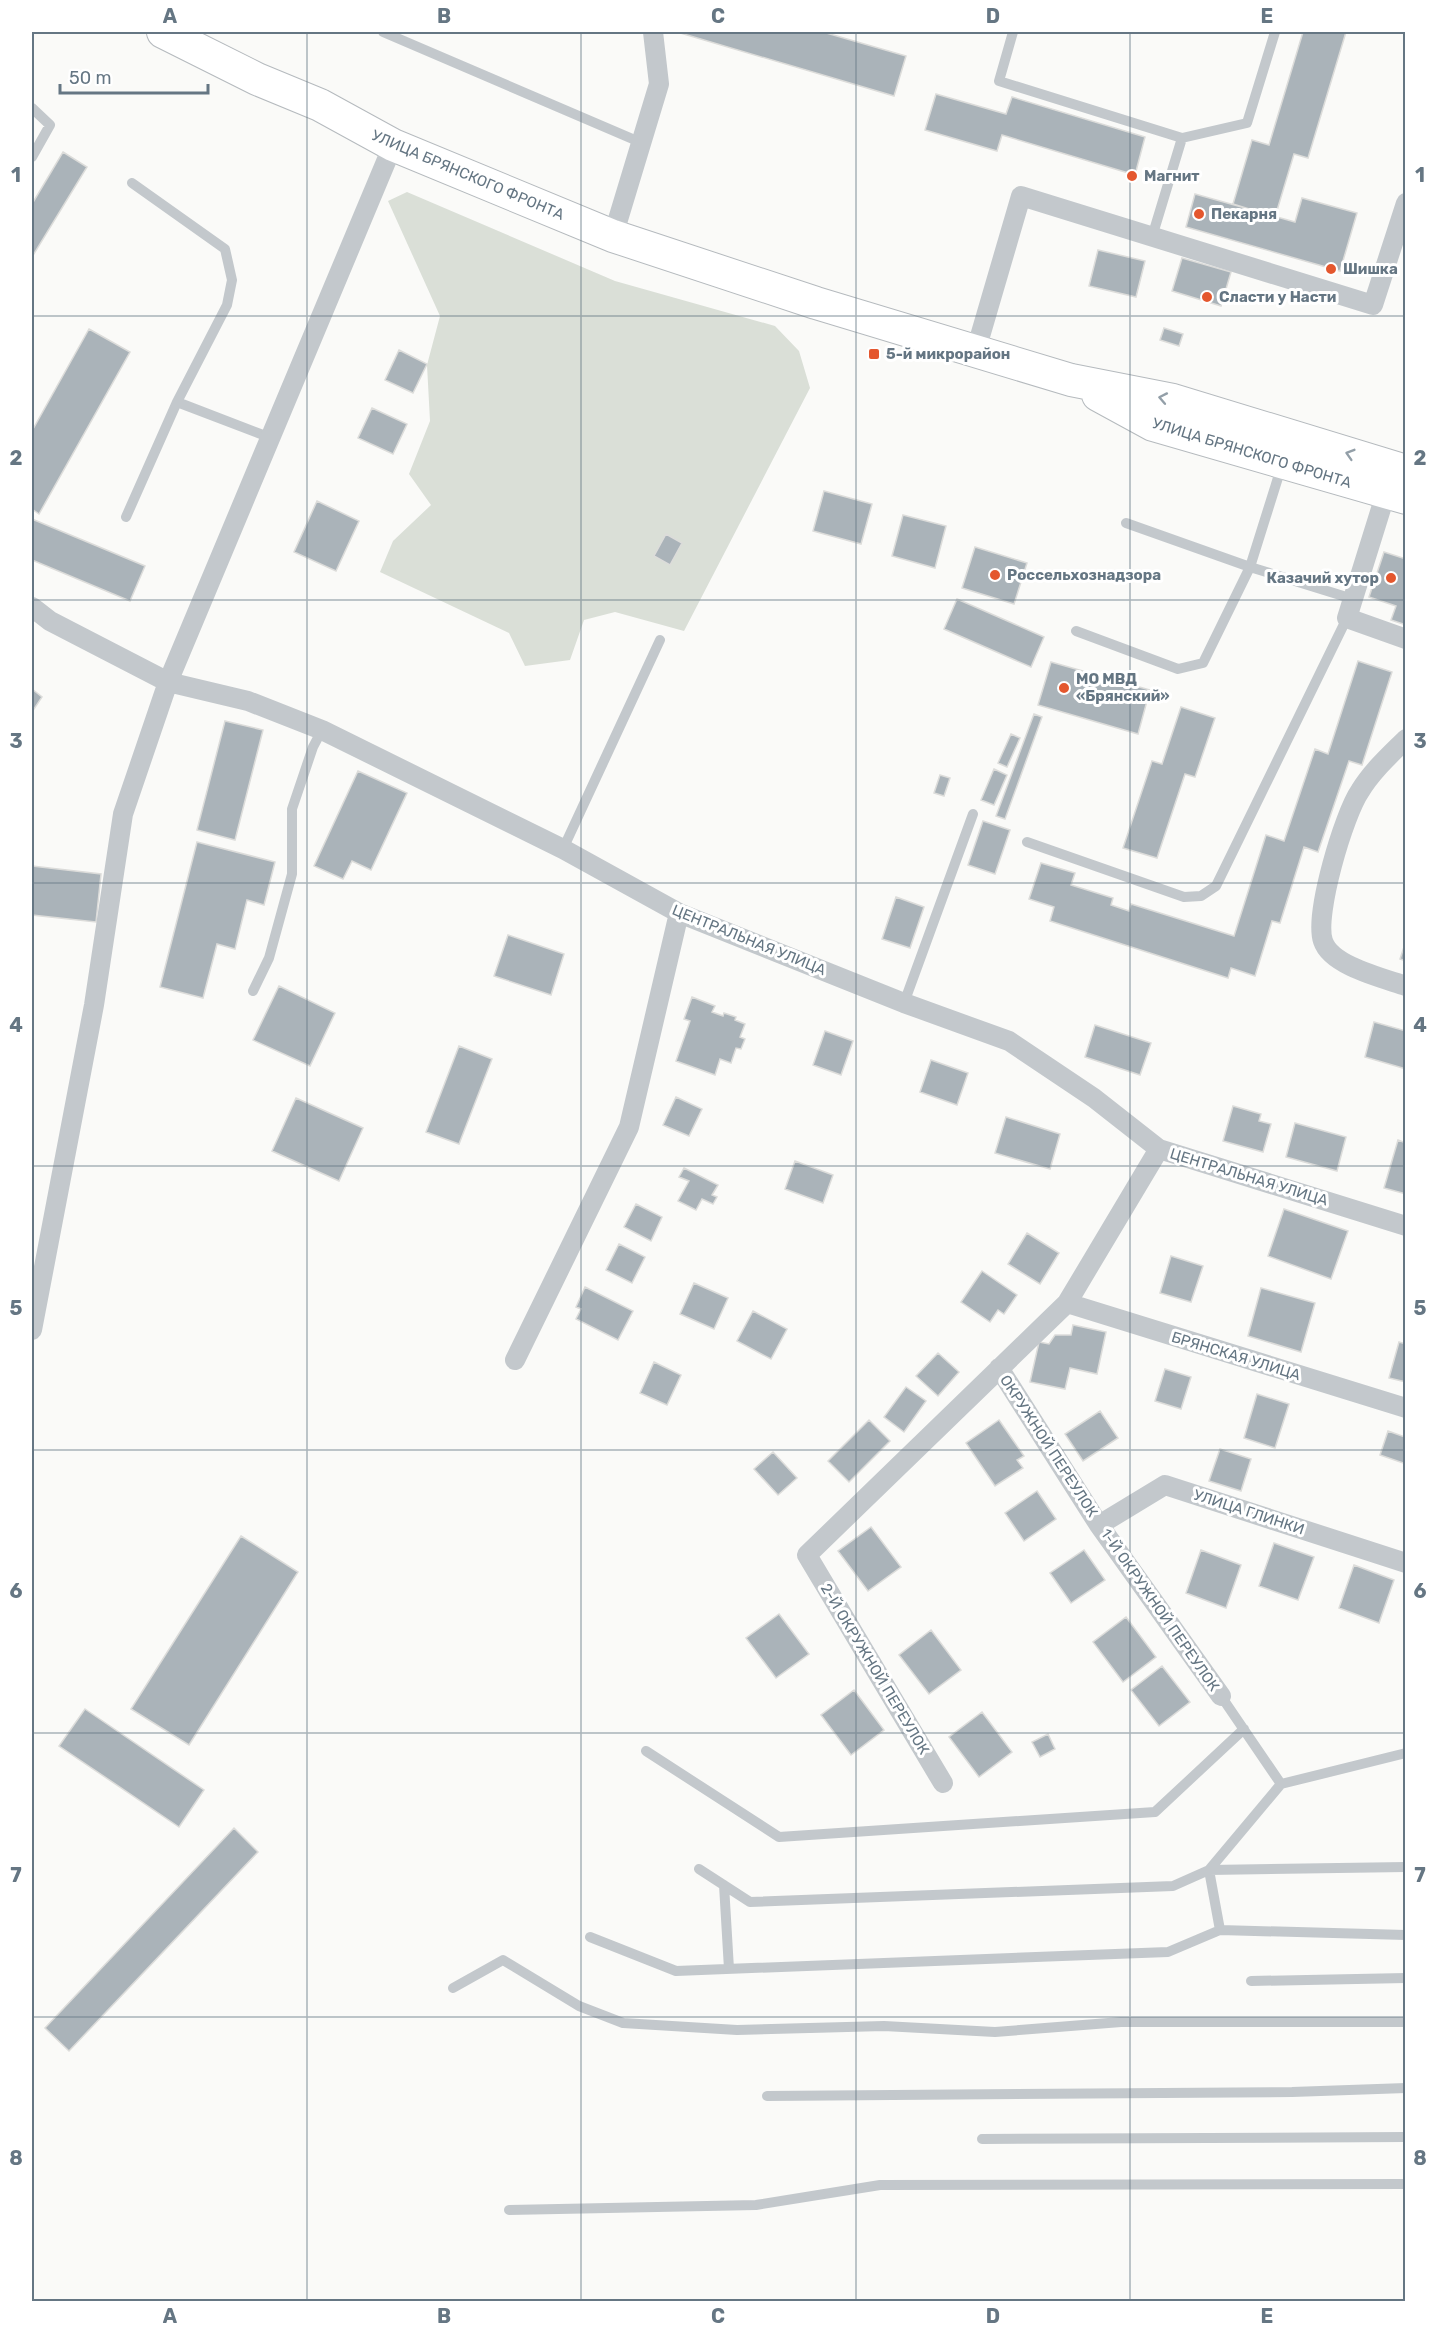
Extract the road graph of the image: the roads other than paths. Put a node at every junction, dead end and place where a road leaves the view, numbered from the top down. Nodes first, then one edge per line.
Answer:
1 (163, 32) edge
2 (383, 32) edge
3 (653, 32) edge
4 (1013, 32) edge
5 (1275, 32) edge
6 (32, 108) edge
7 (1182, 138) junction
8 (642, 143) junction
9 (393, 145) junction
10 (32, 158) edge
11 (132, 183) dead end
12 (1406, 203) edge
13 (613, 236) junction
14 (1152, 237) junction
15 (976, 350) junction
16 (177, 402) junction
17 (271, 438) junction
18 (1287, 449) junction
19 (1397, 482) edge
20 (126, 517) dead end
21 (1126, 523) dead end
22 (1250, 567) junction
23 (1353, 599) junction
24 (32, 607) edge
25 (1347, 618) junction
26 (1076, 631) dead end
27 (1406, 639) edge
28 (660, 640) dead end
29 (168, 682) junction
30 (322, 730) junction
31 (1406, 739) edge
32 (973, 814) dead end
33 (1027, 842) dead end
34 (563, 849) junction
35 (679, 913) junction
36 (1406, 986) edge
37 (253, 991) dead end
38 (904, 1003) junction
39 (1159, 1149) junction
40 (1406, 1226) edge
41 (1067, 1303) junction
42 (32, 1330) edge
43 (515, 1360) dead end
44 (999, 1368) junction
45 (1406, 1408) edge
46 (1099, 1525) junction
47 (1406, 1563) edge
48 (1221, 1696) joint
49 (1244, 1730) junction
50 (646, 1751) dead end
51 (1406, 1753) edge
52 (943, 1783) dead end
53 (1281, 1784) junction
54 (1406, 1867) edge
55 (699, 1869) dead end
56 (1209, 1870) junction
57 (724, 1886) junction
58 (1220, 1929) junction
59 (1406, 1935) edge
60 (590, 1937) dead end
61 (729, 1969) junction
62 (1406, 1978) edge
63 (1251, 1981) dead end
64 (453, 1988) dead end
65 (1406, 2022) edge
66 (1406, 2088) edge
67 (767, 2096) dead end
68 (1406, 2137) edge
69 (982, 2139) dead end
70 (1406, 2184) edge
71 (509, 2210) dead end

1 - 9 main road, УЛИЦА БРЯНСКОГО ФРОНТА
2 - 8 lane
3 - 8 street
4 - 7 lane
5 - 7 lane
6 - 10 lane
7 - 14 lane
8 - 13 street
9 - 13 main road, УЛИЦА БРЯНСКОГО ФРОНТА
9 - 17 street
11 - 16 lane
12 - 14 street
13 - 15 main road, УЛИЦА БРЯНСКОГО ФРОНТА
14 - 15 street
15 - 18 main road, УЛИЦА БРЯНСКОГО ФРОНТА
16 - 17 lane
16 - 20 lane
17 - 29 street
18 - 19 main road, УЛИЦА БРЯНСКОГО ФРОНТА
18 - 22 lane
19 - 23 street
21 - 22 lane
22 - 23 lane
22 - 26 lane
23 - 25 street
24 - 29 street, ЦЕНТРАЛЬНАЯ УЛИЦА
25 - 27 street
25 - 33 lane
28 - 34 lane
29 - 30 street, ЦЕНТРАЛЬНАЯ УЛИЦА
29 - 42 street
30 - 34 street, ЦЕНТРАЛЬНАЯ УЛИЦА
30 - 37 lane
31 - 36 street
32 - 38 lane
34 - 35 street, ЦЕНТРАЛЬНАЯ УЛИЦА
35 - 38 street, ЦЕНТРАЛЬНАЯ УЛИЦА
35 - 43 street
38 - 39 street, ЦЕНТРАЛЬНАЯ УЛИЦА
39 - 40 street, ЦЕНТРАЛЬНАЯ УЛИЦА
39 - 41 street
41 - 44 street
41 - 45 street, БРЯНСКАЯ УЛИЦА
44 - 46 street, ОКРУЖНОЙ ПЕРЕУЛОК
44 - 52 street, 2-Й ОКРУЖНОЙ ПЕРЕУЛОК
46 - 47 street, УЛИЦА ГЛИНКИ
46 - 48 street, 1-Й ОКРУЖНОЙ ПЕРЕУЛОК
48 - 49 lane
49 - 50 lane
49 - 53 lane
51 - 53 lane
53 - 56 lane
54 - 56 lane
55 - 57 lane
56 - 57 lane
56 - 58 lane
57 - 61 lane
58 - 59 lane
58 - 61 lane
60 - 61 lane
62 - 63 lane
64 - 65 lane
66 - 67 lane
68 - 69 lane
70 - 71 lane

